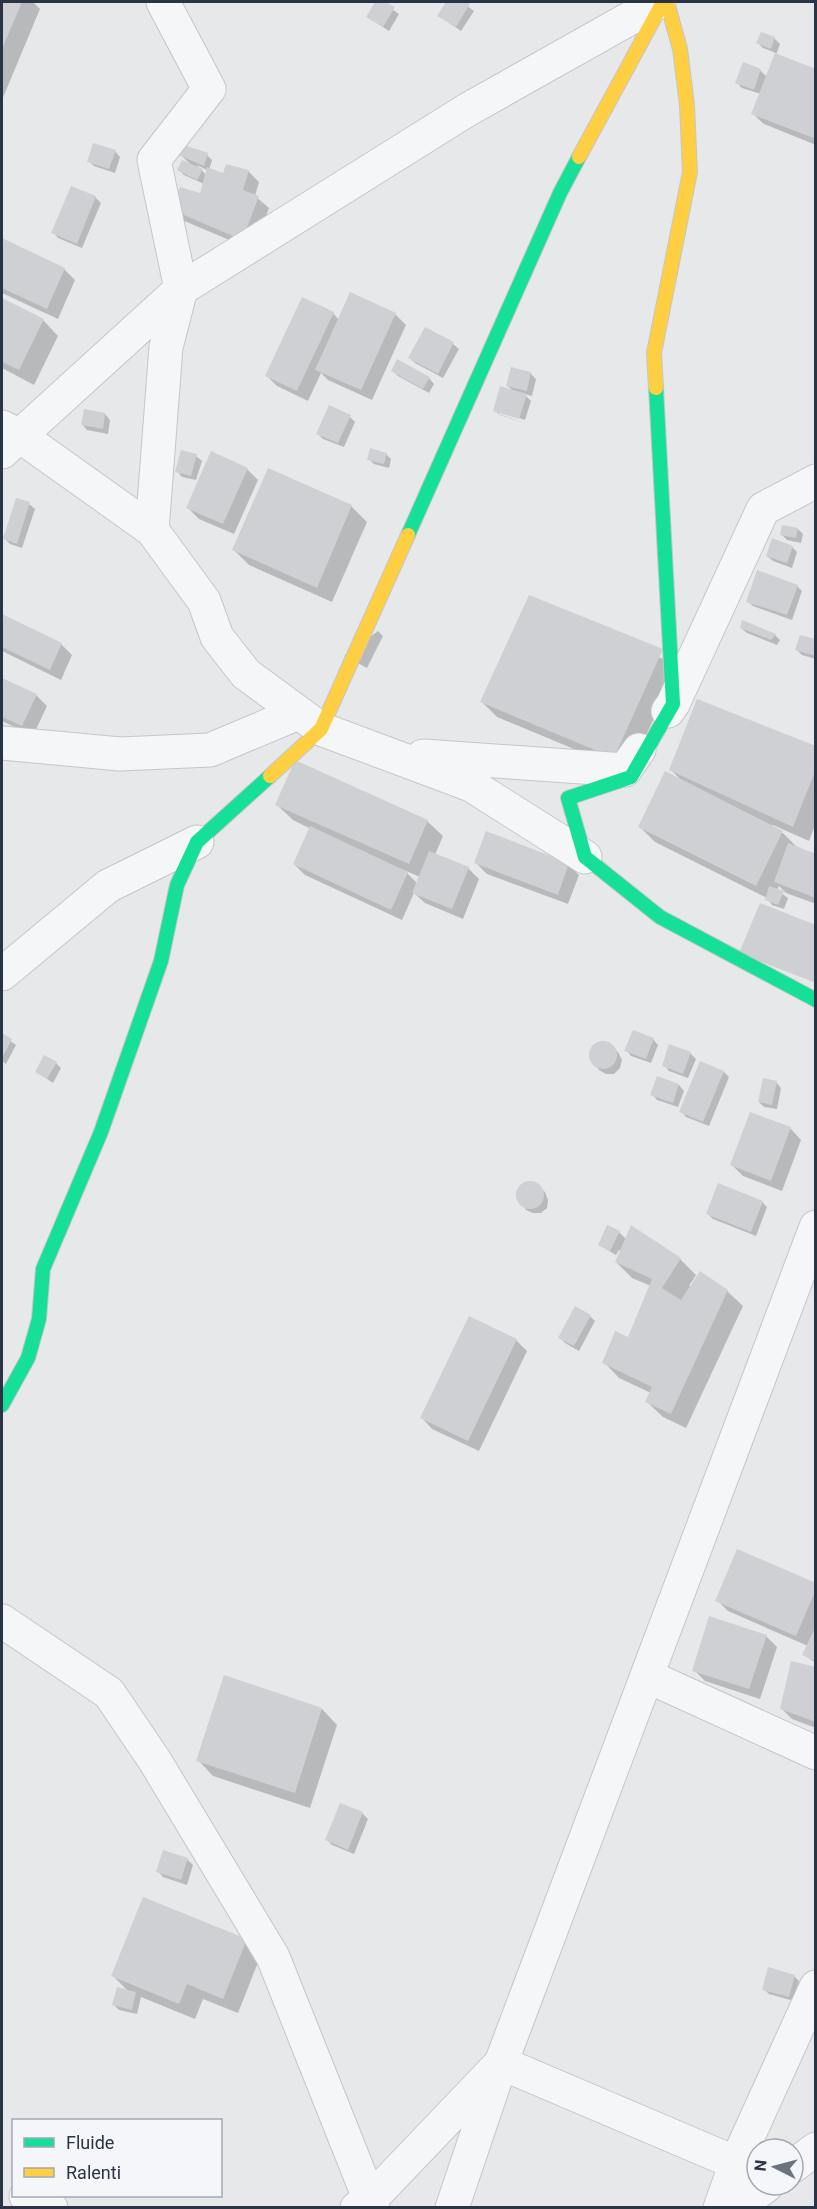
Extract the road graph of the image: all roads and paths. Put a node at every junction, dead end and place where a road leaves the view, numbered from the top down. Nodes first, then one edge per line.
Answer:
1 (163, 2) edge
2 (659, 2) edge
3 (665, 2) edge
4 (181, 289) junction
5 (8, 438) edge
6 (816, 481) edge
7 (152, 530) junction
8 (673, 704) junction
9 (309, 721) junction
10 (2, 743) edge
11 (391, 754) junction
12 (197, 842) junction
13 (585, 857) junction
14 (2, 974) edge
15 (816, 1000) edge
16 (816, 1227) edge
17 (2, 1405) edge
18 (2, 1621) edge
19 (646, 1676) junction
20 (816, 1753) edge
21 (816, 1987) edge
22 (501, 2063) junction
23 (736, 2163) junction
24 (28, 2197) edge
25 (751, 2197) edge
26 (367, 2205) edge
27 (51, 2208) edge
28 (452, 2208) edge
29 (720, 2208) edge
30 (737, 2208) edge

1 - 4 street
2 - 4 street
3 - 8 street
3 - 9 street
4 - 5 street
4 - 7 street
5 - 7 street
6 - 8 street
7 - 9 street
8 - 11 street
8 - 13 street
9 - 10 street
9 - 11 street
9 - 12 street
11 - 13 street
12 - 14 street
12 - 17 street
13 - 15 street
16 - 19 street
18 - 26 street
19 - 20 street
19 - 22 street
21 - 23 street
22 - 23 street
22 - 26 street
22 - 28 street
23 - 29 street
24 - 27 street
25 - 30 street

